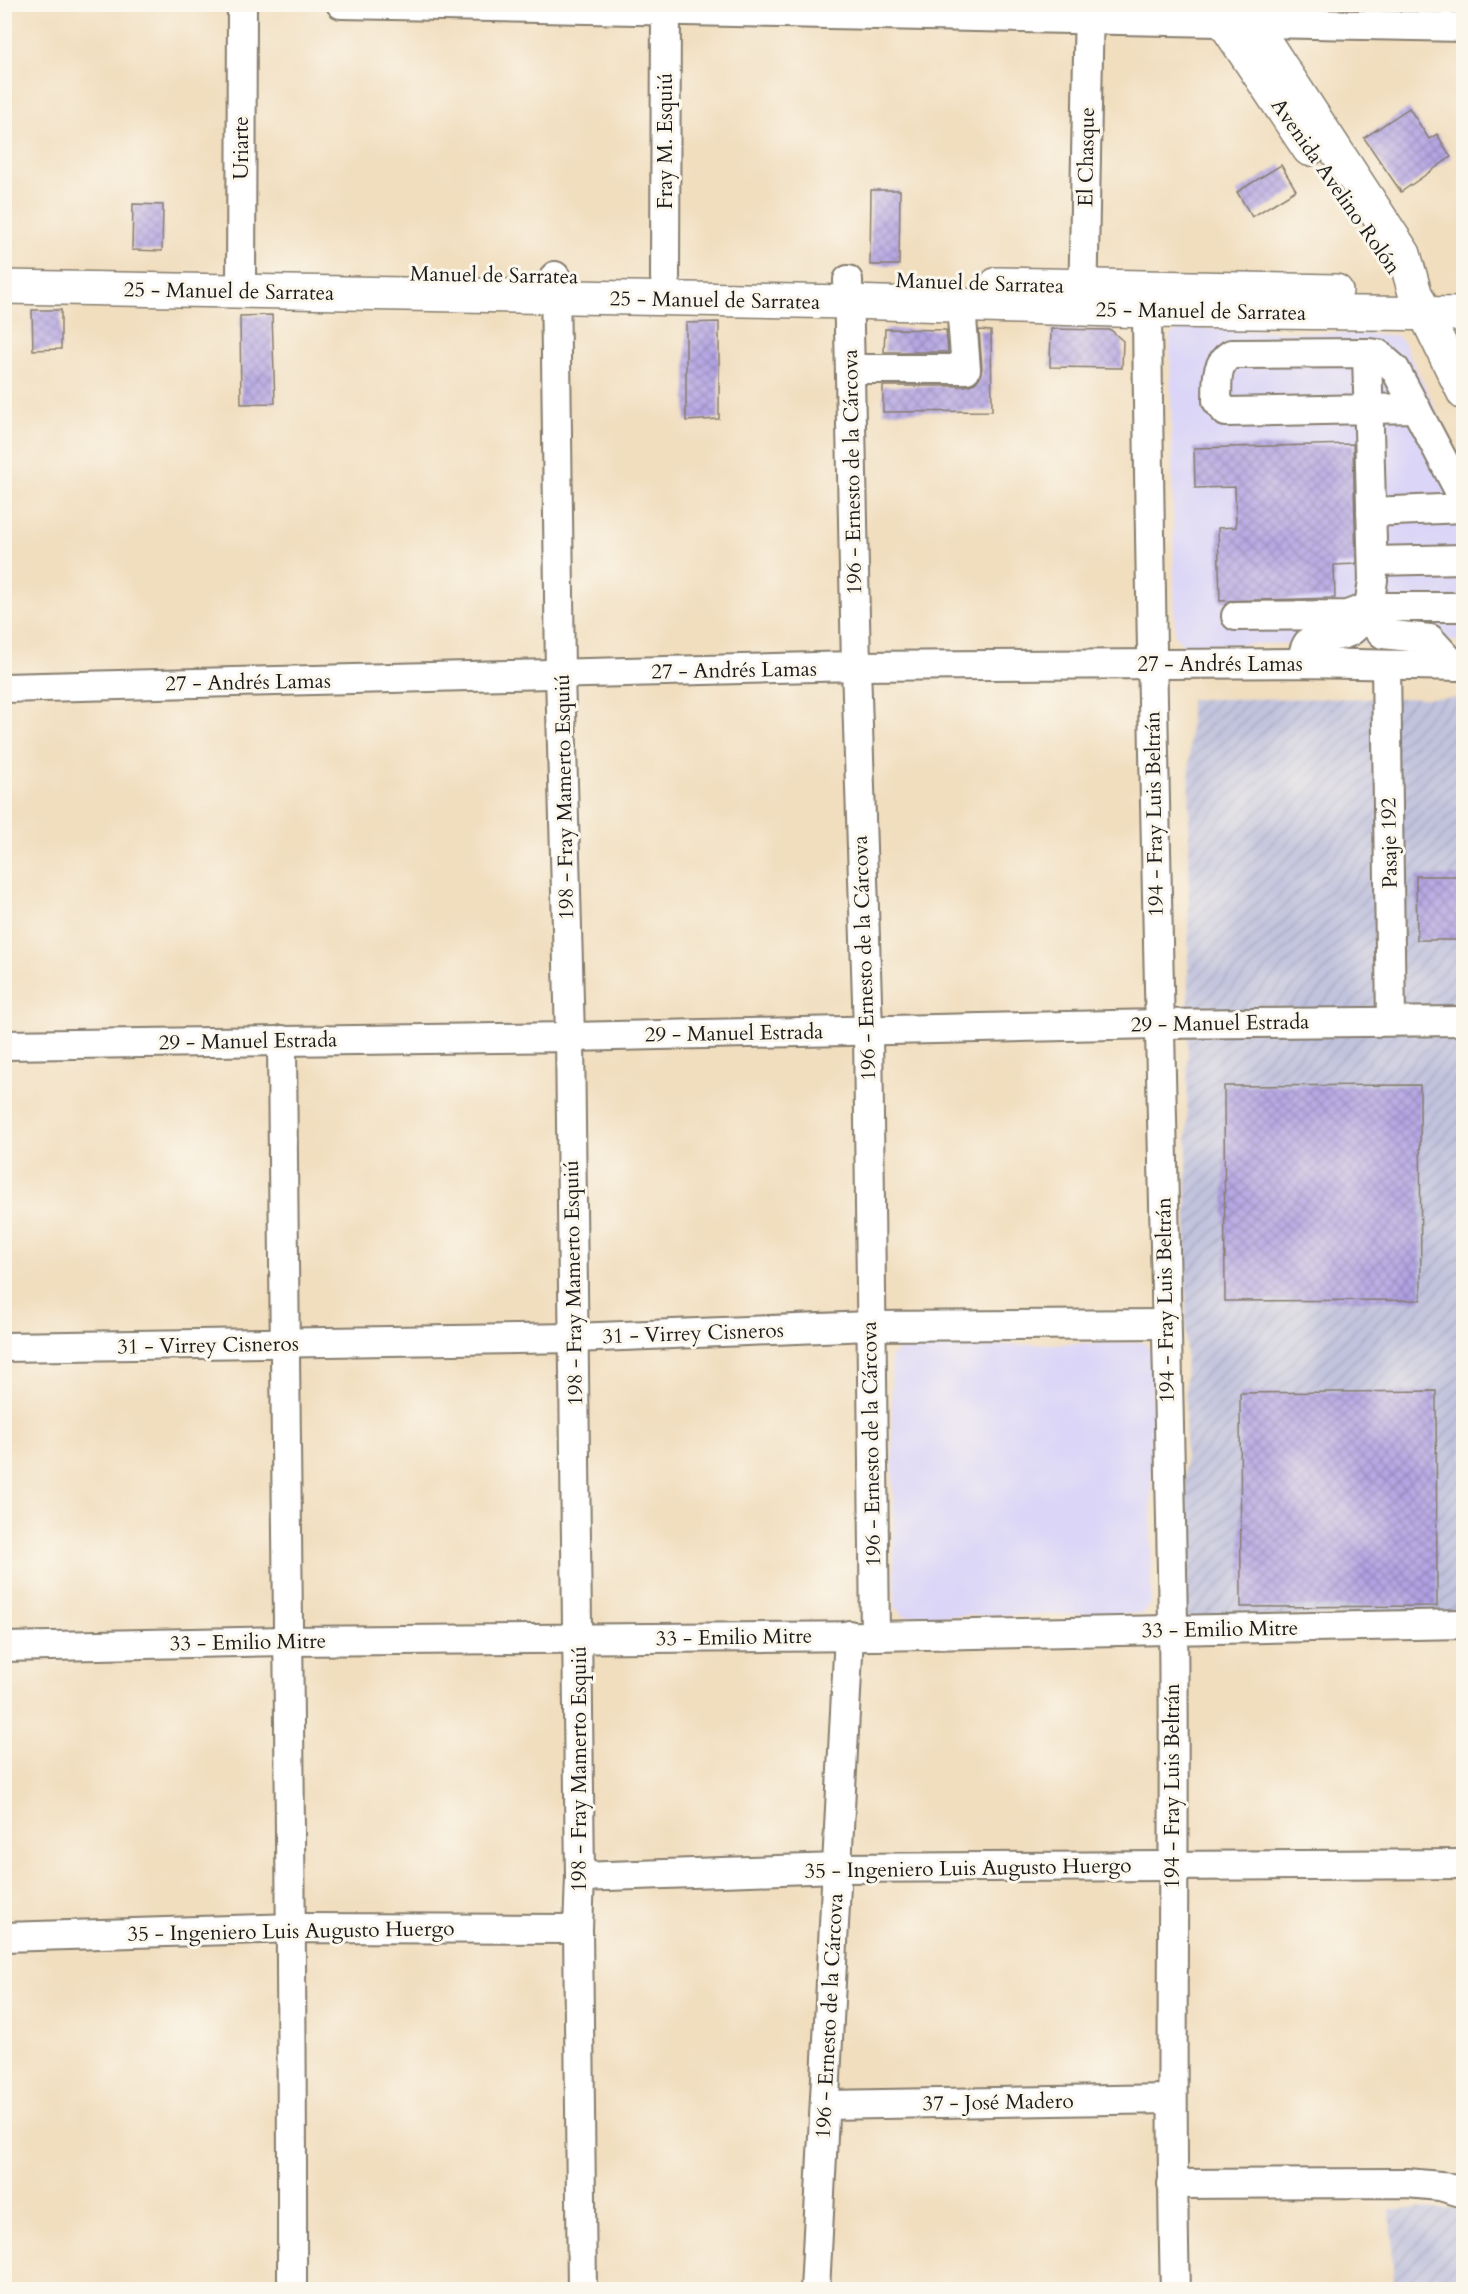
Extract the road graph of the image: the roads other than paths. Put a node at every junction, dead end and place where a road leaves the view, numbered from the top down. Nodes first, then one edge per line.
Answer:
1 (242, 4) edge
2 (340, 4) edge
3 (666, 8) edge
4 (1089, 12) edge
5 (1232, 13) edge
6 (1464, 27) edge
7 (4, 266) edge
8 (665, 278) junction
9 (241, 281) junction
10 (4, 287) edge
11 (555, 287) junction
12 (849, 291) junction
13 (1464, 292) edge
14 (1083, 298) junction
15 (1420, 303) junction
16 (961, 306) junction
17 (1147, 311) junction
18 (1280, 313) junction
19 (1464, 314) edge
20 (1280, 352) junction
21 (1367, 353) junction
22 (851, 369) junction
23 (1464, 393) edge
24 (1416, 408) junction
25 (1368, 410) junction
26 (1464, 500) edge
27 (1464, 508) edge
28 (1371, 512) junction
29 (1464, 559) edge
30 (1372, 561) junction
31 (1464, 607) edge
32 (1367, 612) junction
33 (1236, 616) dead end
34 (1302, 663) junction
35 (1150, 665) junction
36 (1386, 665) junction
37 (855, 666) junction
38 (1460, 666) edge
39 (561, 674) junction
40 (4, 688) edge
41 (1391, 1021) junction
42 (1464, 1021) edge
43 (1158, 1024) junction
44 (867, 1030) junction
45 (570, 1037) junction
46 (282, 1040) junction
47 (4, 1045) edge
48 (1166, 1324) junction
49 (869, 1326) junction
50 (574, 1338) junction
51 (284, 1345) junction
52 (4, 1347) edge
53 (1464, 1624) edge
54 (1173, 1630) junction
55 (862, 1636) junction
56 (578, 1639) junction
57 (286, 1641) junction
58 (4, 1647) edge
59 (1464, 1864) edge
60 (1172, 1866) junction
61 (837, 1868) junction
62 (580, 1877) junction
63 (293, 1928) junction
64 (578, 1929) junction
65 (4, 1937) edge
66 (1171, 2099) junction
67 (825, 2105) junction
68 (1172, 2184) junction
69 (1464, 2193) edge
70 (292, 2289) edge
71 (582, 2289) edge
72 (815, 2289) edge
73 (1175, 2289) edge

1 - 9 street, Uriarte
2 - 3 street
3 - 4 street
3 - 8 street, Fray M. Esquiú
4 - 5 street
4 - 14 street, El Chasque
5 - 6 street
5 - 15 main road, Avenida Avelino Rolón
7 - 9 main road, Manuel de Sarratea
8 - 11 main road, Manuel de Sarratea
8 - 12 main road, Manuel de Sarratea
9 - 10 main road, 25 - Manuel de Sarratea
9 - 11 main road, Manuel de Sarratea
11 - 12 main road, 25 - Manuel de Sarratea
11 - 39 street, 198 - Fray Mamerto Esquiú
12 - 14 main road, Manuel de Sarratea
12 - 16 main road, 25 - Manuel de Sarratea
12 - 22 street, 196 - Ernesto de la Cárcova
13 - 15 main road
14 - 15 main road, Manuel de Sarratea
14 - 16 main road, 25 - Manuel de Sarratea
14 - 17 main road, 25 - Manuel de Sarratea
15 - 18 main road, 25 - Manuel de Sarratea
15 - 19 main road
15 - 23 main road, Avenida Avelino Rolón
16 - 22 street
17 - 18 main road, 25 - Manuel de Sarratea
17 - 35 street, 194 - Fray Luis Beltrán
18 - 20 street
20 - 21 street
20 - 25 street
21 - 24 street
21 - 25 street
22 - 37 street, 196 - Ernesto de la Cárcova
24 - 25 street
24 - 26 street
25 - 28 street
27 - 28 street
28 - 30 street
29 - 30 street
30 - 32 street
31 - 32 street
32 - 33 street
32 - 34 street
32 - 38 street
34 - 35 street, 27 - Andrés Lamas
34 - 36 street, 27 - Andrés Lamas
35 - 37 street, 27 - Andrés Lamas
35 - 43 street, 194 - Fray Luis Beltrán
36 - 38 street, 27 - Andrés Lamas
36 - 41 street, Pasaje 192
37 - 39 street, 27 - Andrés Lamas
37 - 44 street, 196 - Ernesto de la Cárcova
39 - 40 street, 27 - Andrés Lamas
39 - 45 street, 198 - Fray Mamerto Esquiú
41 - 42 street, 29 - Manuel Estrada
41 - 43 street, 29 - Manuel Estrada
43 - 44 street, 29 - Manuel Estrada
43 - 48 street, 194 - Fray Luis Beltrán
44 - 45 street, 29 - Manuel Estrada
44 - 49 street, 196 - Ernesto de la Cárcova
45 - 46 street, 29 - Manuel Estrada
45 - 50 street, 198 - Fray Mamerto Esquiú
46 - 47 street, 29 - Manuel Estrada
46 - 51 street
48 - 49 street, 31 - Virrey Cisneros
48 - 54 street, 194 - Fray Luis Beltrán
49 - 50 street, 31 - Virrey Cisneros
49 - 55 street, 196 - Ernesto de la Cárcova
50 - 51 street, 31 - Virrey Cisneros
50 - 56 street, 198 - Fray Mamerto Esquiú
51 - 52 street, 31 - Virrey Cisneros
51 - 57 street
53 - 54 street, 33 - Emilio Mitre
54 - 55 street, 33 - Emilio Mitre
54 - 60 street, 194 - Fray Luis Beltrán
55 - 56 street, 33 - Emilio Mitre
55 - 61 street, 196 - Ernesto de la Cárcova
56 - 57 street, 33 - Emilio Mitre
56 - 62 street, 198 - Fray Mamerto Esquiú
57 - 58 street, 33 - Emilio Mitre
57 - 63 street
59 - 60 street, 35 - Ingeniero Luis Augusto Huergo
60 - 61 street, 35 - Ingeniero Luis Augusto Huergo
60 - 66 street, 194 - Fray Luis Beltrán
61 - 62 street, 35 - Ingeniero Luis Augusto Huergo
61 - 67 street, 196 - Ernesto de la Cárcova
62 - 64 street, 198 - Fray Mamerto Esquiú
63 - 64 street, 35 - Ingeniero Luis Augusto Huergo
63 - 65 street, 35 - Ingeniero Luis Augusto Huergo
63 - 70 street
64 - 71 street, 198 - Fray Mamerto Esquiú
66 - 67 street, 37 - José Madero
66 - 68 street, 194 - Fray Luis Beltrán
67 - 72 street, 196 - Ernesto de la Cárcova
68 - 69 street
68 - 73 street, 194 - Fray Luis Beltrán

